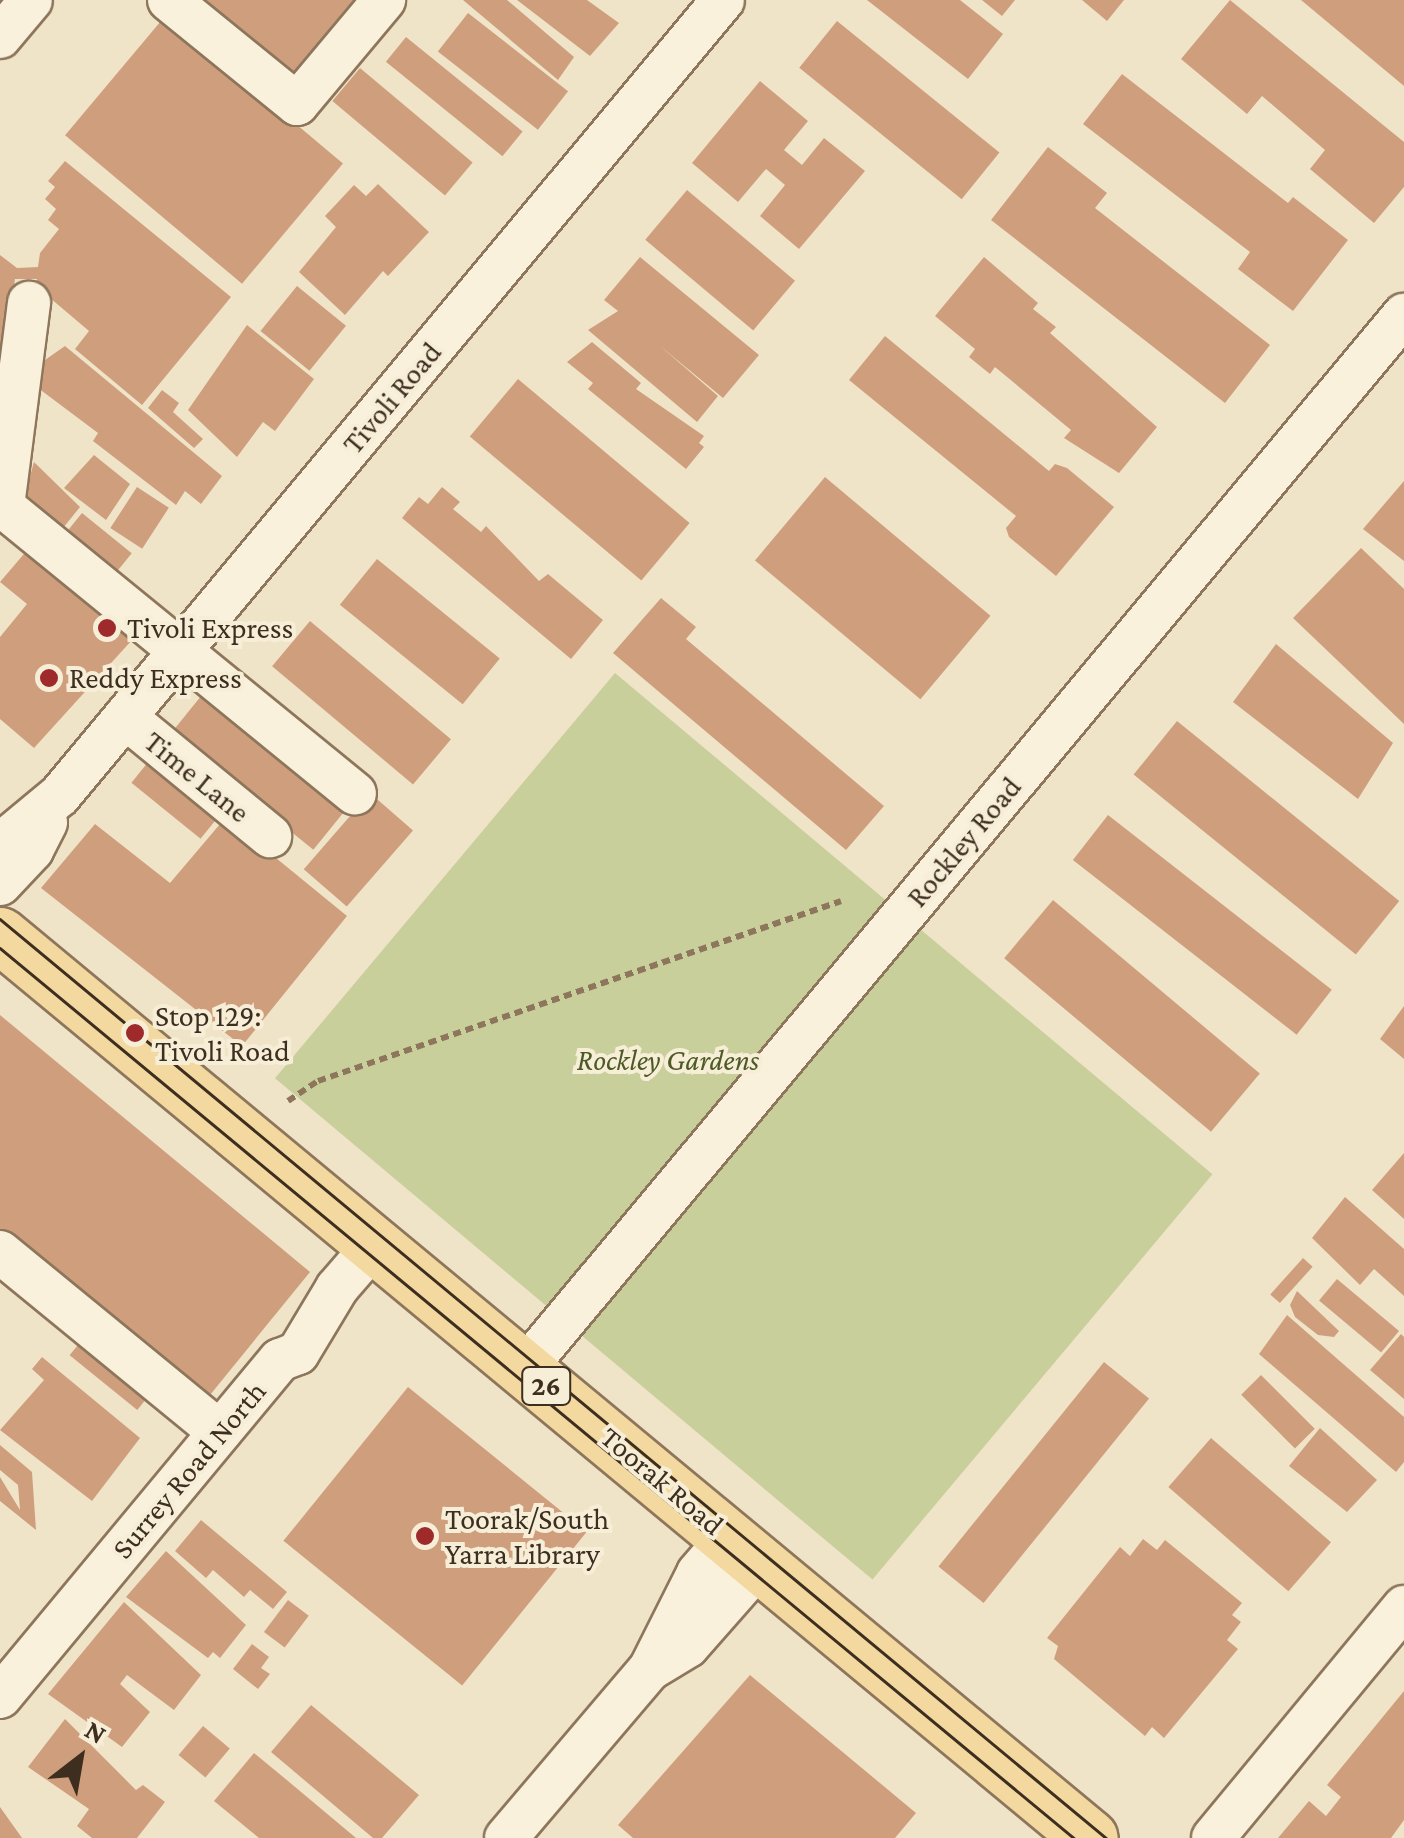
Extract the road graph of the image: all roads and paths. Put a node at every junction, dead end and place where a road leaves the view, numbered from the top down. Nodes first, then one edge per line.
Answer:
1 (31, 0) edge
2 (169, 0) edge
3 (384, 0) edge
4 (723, 0) edge
5 (0, 37) edge
6 (29, 303) dead end
7 (1404, 315) edge
8 (2, 505) edge
9 (182, 649) junction
10 (125, 718) junction
11 (356, 794) dead end
12 (60, 795) junction
13 (270, 836) dead end
14 (0, 844) edge
15 (0, 884) edge
16 (842, 901) dead end
17 (0, 935) edge
18 (288, 1102) dead end
19 (374, 1244) junction
20 (0, 1252) edge
21 (525, 1368) junction
22 (220, 1432) junction
23 (745, 1550) junction
24 (1404, 1607) edge
25 (0, 1697) edge
26 (526, 1831) edge
27 (1090, 1838) edge
28 (1213, 1838) edge

1 - 5 street
2 - 3 street
4 - 9 street, Tivoli Road
6 - 8 street
7 - 21 street, Rockley Road
8 - 9 street
9 - 10 street, Tivoli Road
9 - 11 street
10 - 12 street, Tivoli Road
10 - 13 street, Time Lane
12 - 14 street, Tivoli Road
12 - 15 street, Tivoli Road
16 - 18 path
17 - 19 main road, Toorak Road / 26
19 - 21 main road, Toorak Road / 26
19 - 22 street, Surrey Road North
20 - 22 street
21 - 23 main road, Toorak Road / 26
22 - 25 street, Surrey Road North
23 - 26 street
23 - 27 main road, Toorak Road / 26
24 - 28 street

